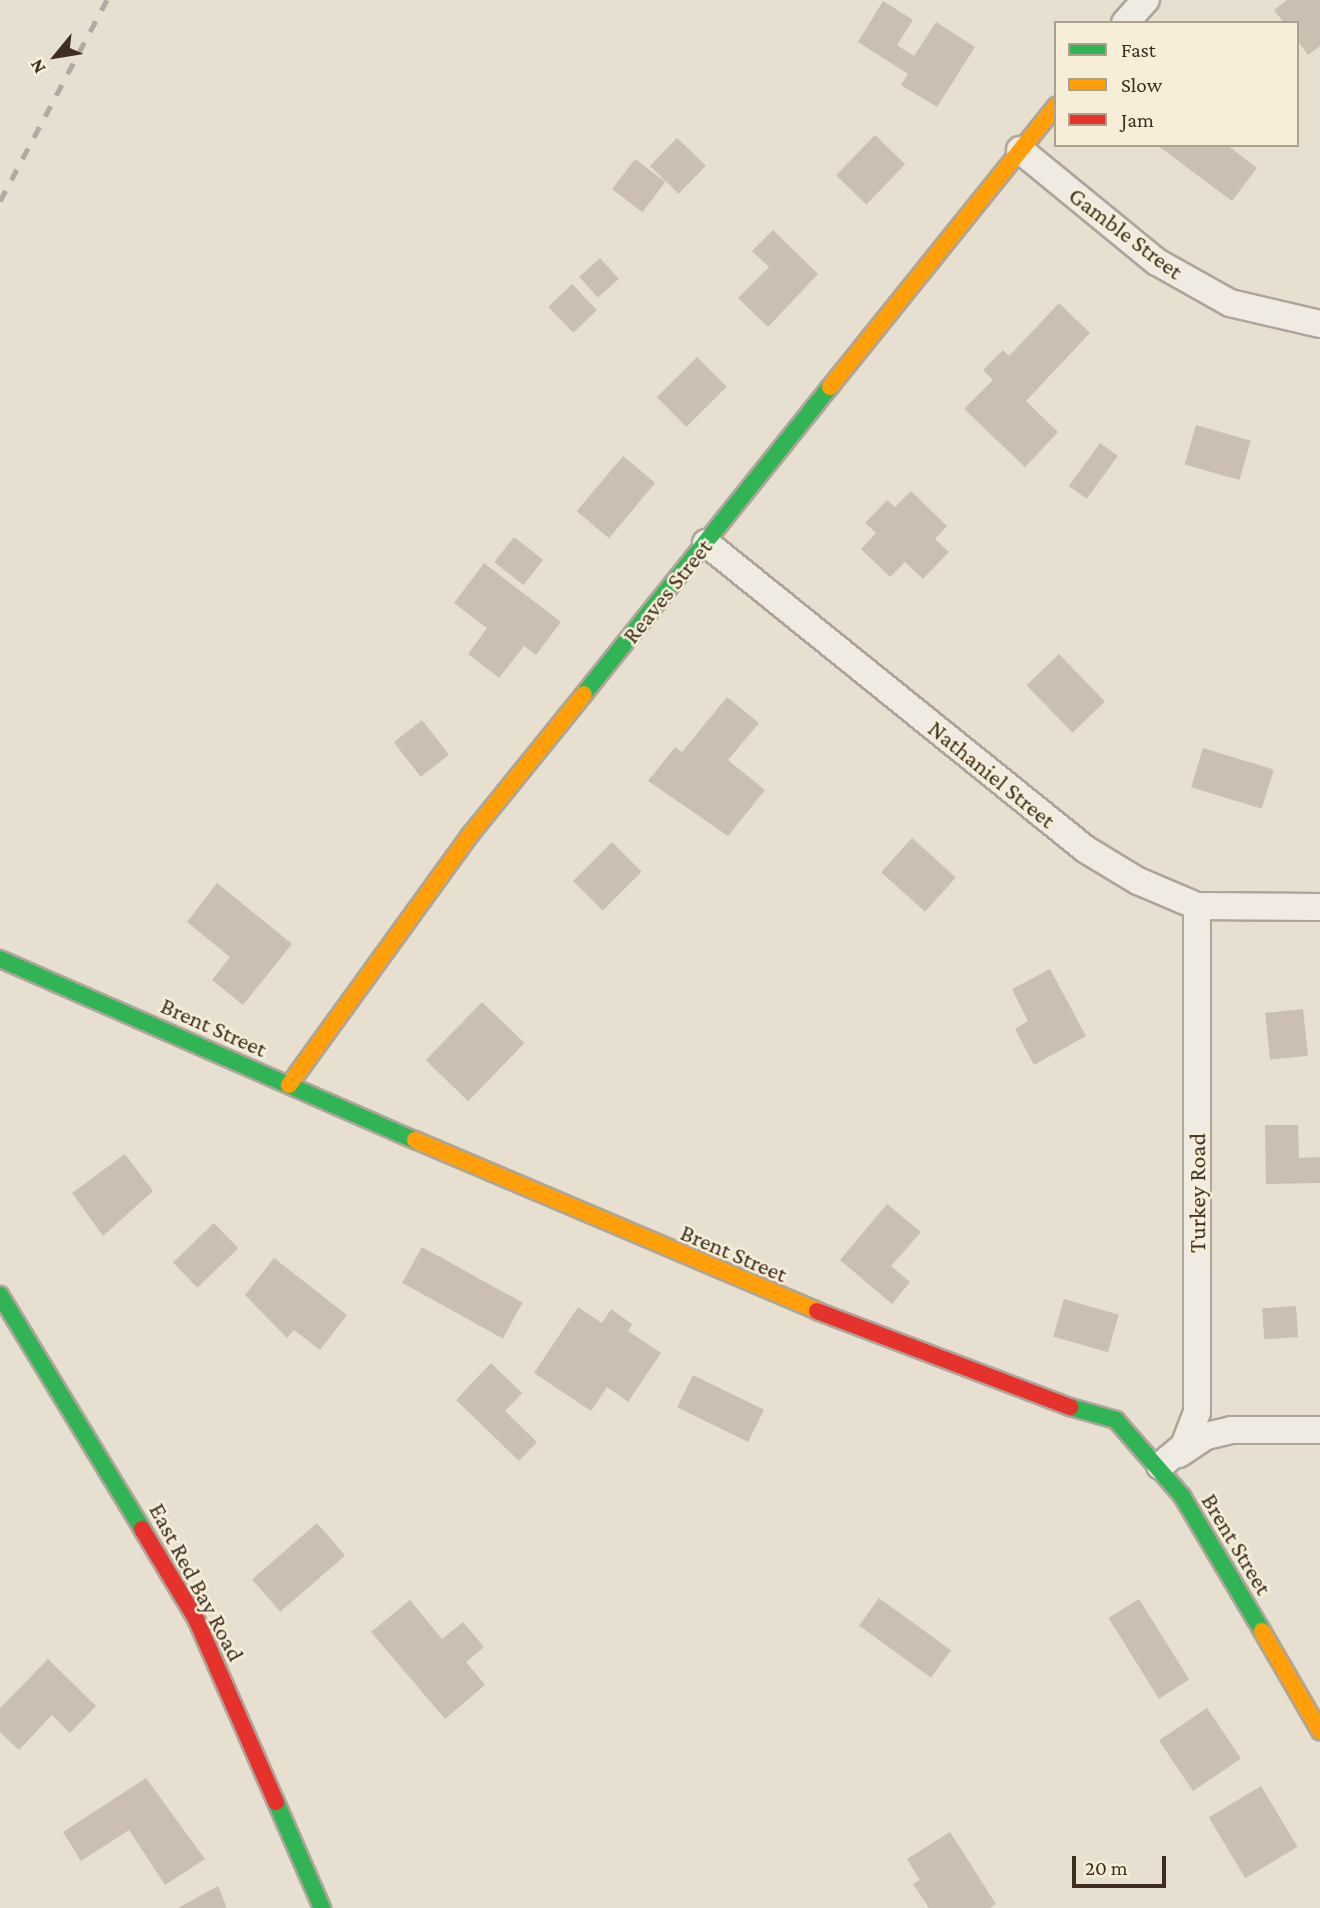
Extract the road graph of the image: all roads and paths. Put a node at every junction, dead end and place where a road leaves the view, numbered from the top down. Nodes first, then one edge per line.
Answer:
1 (1146, 0) edge
2 (1127, 21) edge
3 (1054, 108) edge
4 (1020, 150) junction
5 (1320, 324) edge
6 (706, 542) junction
7 (1198, 905) junction
8 (1320, 906) edge
9 (0, 959) edge
10 (289, 1085) junction
11 (0, 1295) edge
12 (1320, 1430) edge
13 (1160, 1466) junction
14 (1320, 1731) edge
15 (321, 1907) edge

1 - 2 street
3 - 4 street, Reaves Street
4 - 5 street, Gamble Street
4 - 6 street, Reaves Street
6 - 7 street, Nathaniel Street
6 - 10 street, Reaves Street
7 - 8 street, Nathaniel Street
7 - 13 street, Turkey Road
9 - 10 street, Brent Street
10 - 13 street, Brent Street
11 - 15 street, East Red Bay Road
12 - 13 street
13 - 14 street, Brent Street

